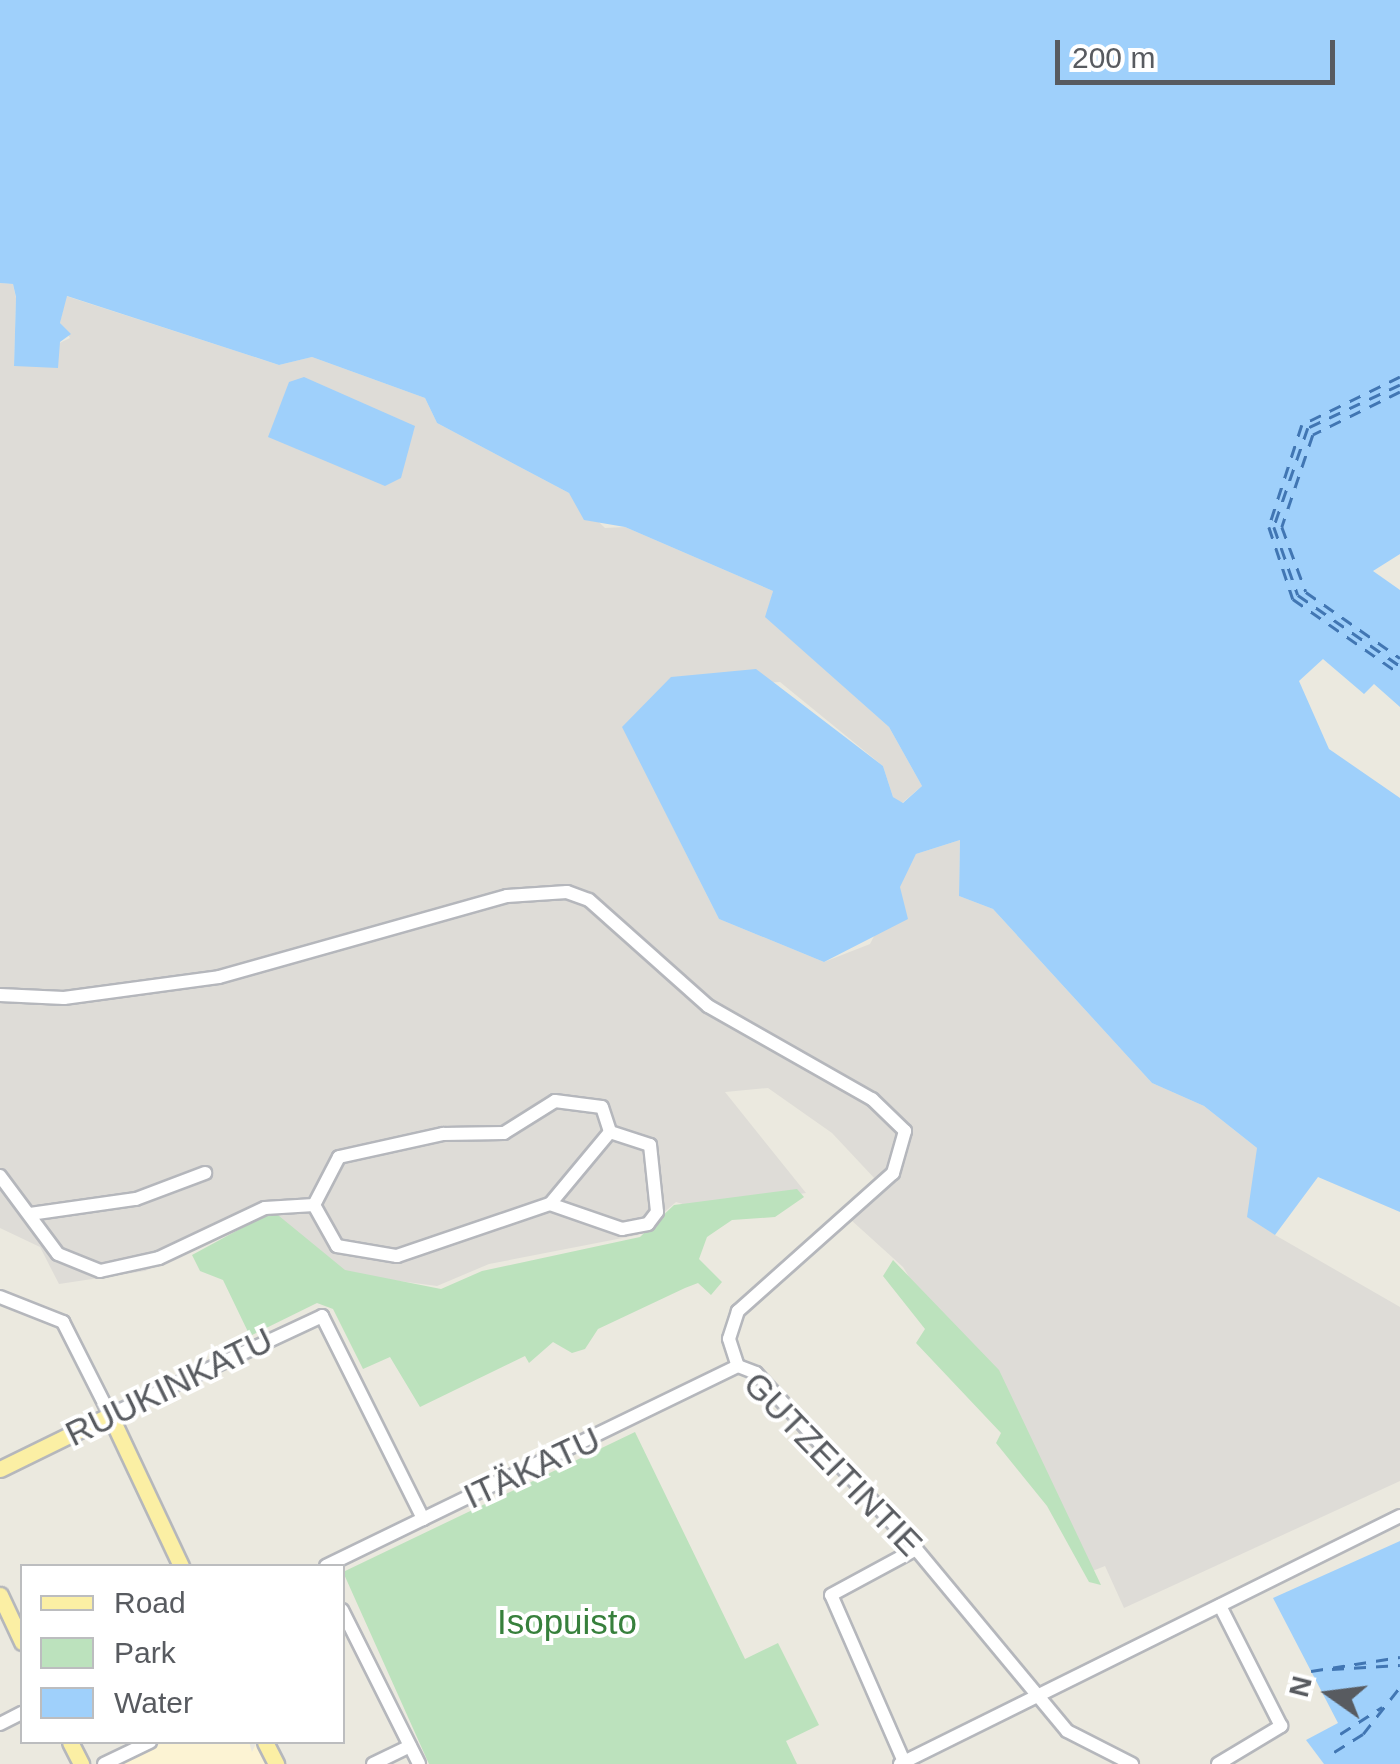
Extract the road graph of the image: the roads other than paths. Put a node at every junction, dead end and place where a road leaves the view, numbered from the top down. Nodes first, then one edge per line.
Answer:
1 (0, 995) edge
2 (610, 1132) junction
3 (205, 1172) dead end
4 (0, 1176) edge
5 (550, 1204) junction
6 (314, 1206) junction
7 (30, 1214) junction
8 (0, 1297) edge
9 (738, 1366) junction
10 (110, 1416) junction
11 (0, 1469) edge
12 (1400, 1516) edge
13 (423, 1519) junction
14 (916, 1549) junction
15 (180, 1564) edge
16 (330, 1564) edge
17 (0, 1595) edge
18 (1220, 1606) junction
19 (345, 1616) edge
20 (20, 1638) edge
21 (1041, 1694) junction
22 (146, 1744) edge
23 (410, 1746) junction
24 (903, 1763) edge
25 (104, 1764) edge
26 (373, 1764) edge
27 (419, 1764) edge
28 (1132, 1764) edge
29 (1218, 1764) edge

1 - 9 street, GUTZEITINTIE
2 - 5 street
2 - 5 street
2 - 6 street
3 - 7 street
4 - 7 street
5 - 6 street
6 - 7 street
8 - 10 street
9 - 13 street, ITÄKATU
9 - 14 street, GUTZEITINTIE
10 - 11 main road, RUUKINKATU
10 - 13 street, RUUKINKATU
10 - 15 main road
12 - 18 street
13 - 16 street, ITÄKATU
14 - 21 street, GUTZEITINTIE
14 - 24 street
17 - 20 main road
18 - 21 street
18 - 29 street
19 - 23 street
21 - 24 street
21 - 28 street, GUTZEITINTIE
22 - 25 street
23 - 26 street
23 - 27 street

